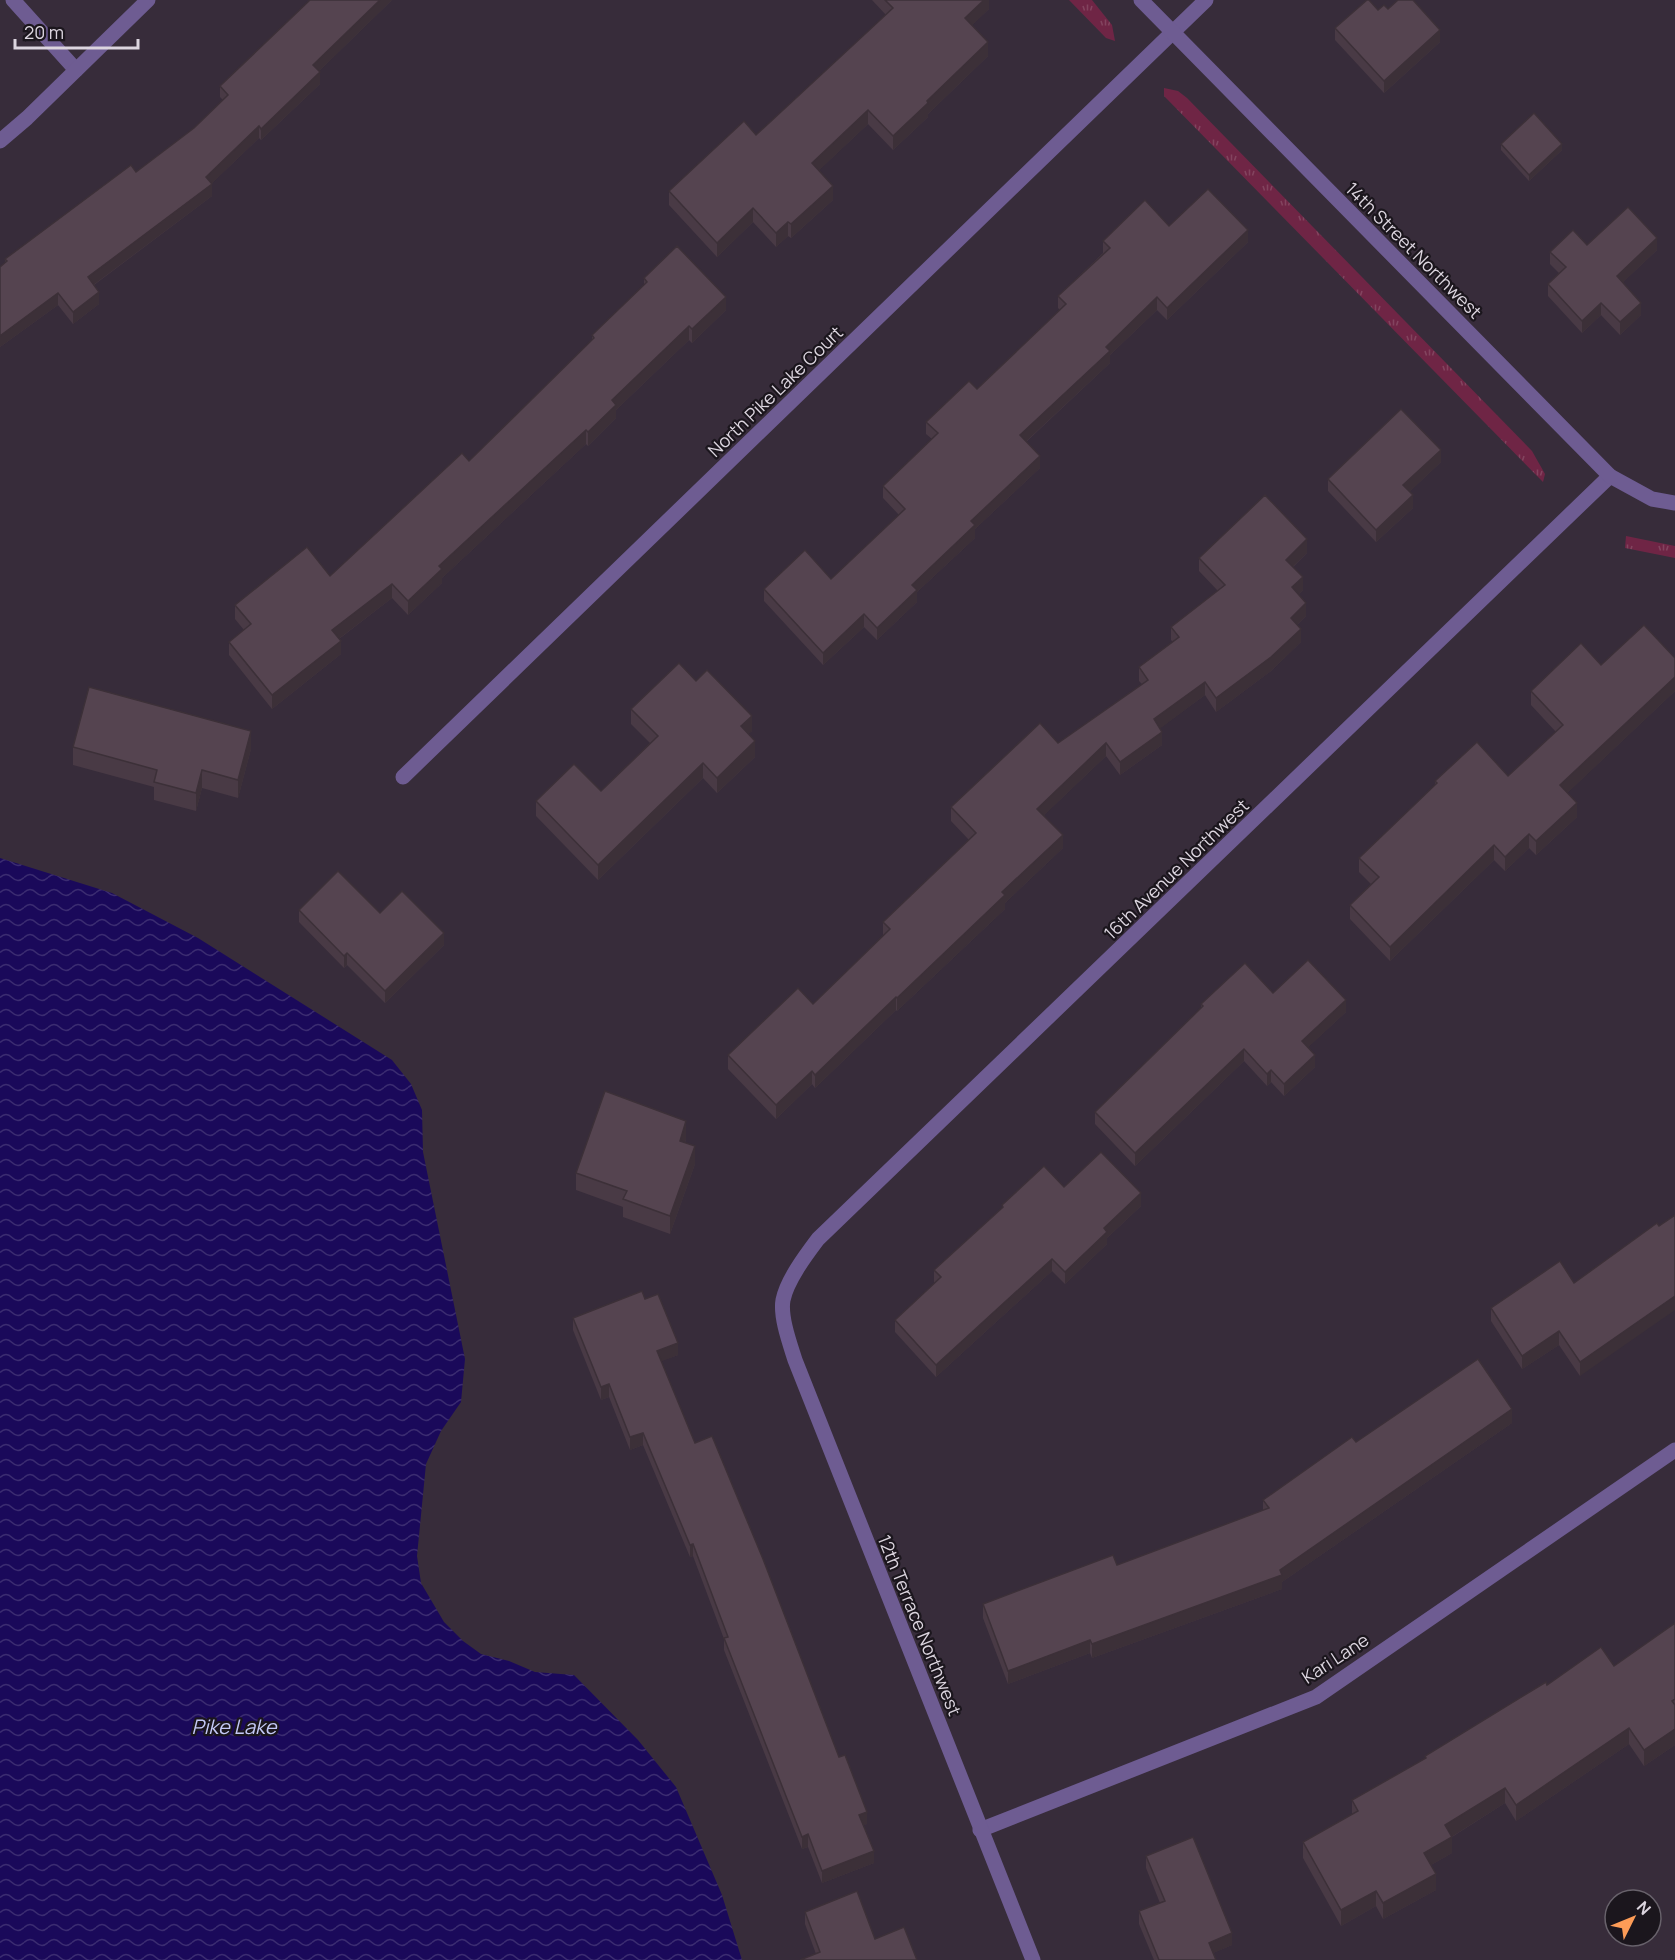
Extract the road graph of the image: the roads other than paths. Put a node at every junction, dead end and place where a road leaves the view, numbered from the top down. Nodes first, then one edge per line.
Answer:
1 (13, 0) edge
2 (148, 0) edge
3 (1141, 0) edge
4 (1206, 0) edge
5 (1173, 33) junction
6 (76, 70) junction
7 (0, 141) edge
8 (1610, 476) junction
9 (1675, 503) edge
10 (403, 777) dead end
11 (783, 1301) joint
12 (1675, 1450) edge
13 (980, 1830) junction
14 (1033, 1960) edge

1 - 6 street
2 - 6 street
3 - 5 street, 14th Street Northwest
4 - 5 street, North Pike Lake Court
5 - 8 street, 14th Street Northwest
5 - 10 street, North Pike Lake Court
6 - 7 street
8 - 9 street, 14th Street Northwest
8 - 11 street, 16th Avenue Northwest
11 - 13 street, 12th Terrace Northwest
12 - 13 street, Kari Lane
13 - 14 street, 12th Terrace Northwest

